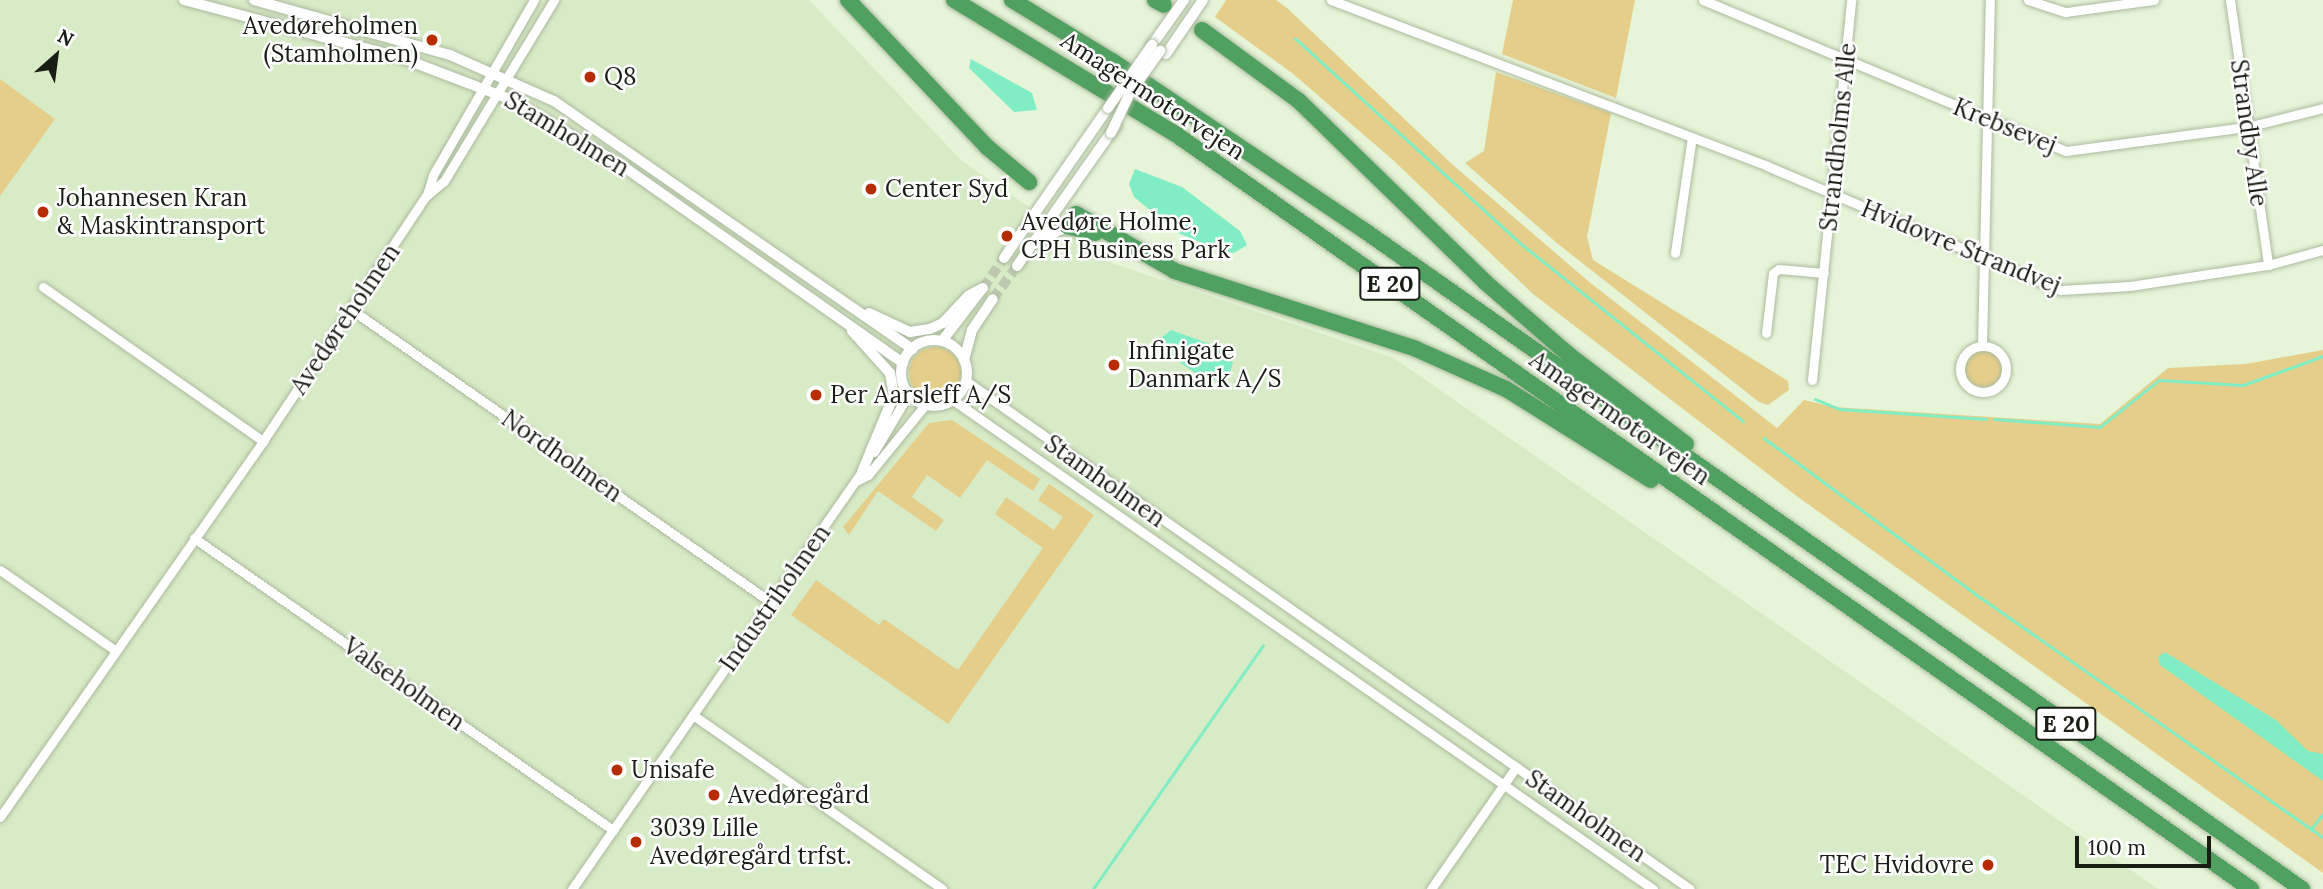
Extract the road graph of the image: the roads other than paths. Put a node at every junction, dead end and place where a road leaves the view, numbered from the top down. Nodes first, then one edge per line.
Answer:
1 (184, 0) edge
2 (254, 0) edge
3 (534, 0) edge
4 (554, 0) edge
5 (848, 0) edge
6 (954, 0) edge
7 (1012, 0) edge
8 (1184, 0) edge
9 (1203, 0) edge
10 (1332, 0) edge
11 (1703, 0) edge
12 (1851, 0) edge
13 (1990, 0) edge
14 (2028, 0) edge
15 (2154, 0) edge
16 (2230, 0) edge
17 (1166, 8) edge
18 (1196, 26) junction
19 (1159, 50) junction
20 (1845, 61) junction
21 (493, 71) junction
22 (510, 78) junction
23 (484, 87) junction
24 (500, 94) junction
25 (2323, 108) edge
26 (1989, 120) junction
27 (2247, 127) junction
28 (1103, 129) junction
29 (1692, 137) junction
30 (1029, 182) joint
31 (1832, 194) junction
32 (1048, 195) junction
33 (426, 196) junction
34 (1063, 201) junction
35 (1072, 217) junction
36 (1032, 244) junction
37 (2323, 250) edge
38 (1675, 253) dead end
39 (1004, 258) tunnel mouth
40 (1985, 259) junction
41 (2268, 265) junction
42 (1017, 266) tunnel mouth
43 (1824, 273) junction
44 (43, 287) dead end
45 (993, 299) tunnel mouth
46 (854, 305) junction
47 (352, 310) junction
48 (841, 319) junction
49 (1766, 332) dead end
50 (942, 341) junction
51 (1982, 346) junction
52 (912, 349) junction
53 (964, 360) junction
54 (903, 363) junction
55 (1812, 380) dead end
56 (966, 381) junction
57 (909, 393) junction
58 (953, 400) junction
59 (926, 404) junction
60 (263, 442) junction
61 (859, 476) junction
62 (194, 538) junction
63 (1829, 561) junction
64 (0, 570) edge
65 (1246, 579) junction
66 (1816, 584) junction
67 (1235, 594) junction
68 (772, 603) junction
69 (116, 651) junction
70 (694, 715) junction
71 (1516, 767) junction
72 (1505, 783) junction
73 (0, 817) edge
74 (613, 830) junction
75 (572, 889) edge
76 (942, 889) edge
77 (1431, 889) edge
78 (1653, 889) edge
79 (1690, 889) edge
80 (2250, 889) edge
81 (2302, 889) edge

1 - 23 street, Stamholmen
2 - 21 street, Stamholmen
3 - 21 street, Avedøreholmen
4 - 22 street, Avedøreholmen
5 - 30 highway
6 - 66 highway, Amagermotorvejen / E 20
7 - 63 highway, Amagermotorvejen / E 20
8 - 17 street
9 - 18 street
10 - 29 street, Hvidovre Strandvej
11 - 20 street, Krebsevej
12 - 20 street, Strandholms Alle
13 - 26 street
14 - 15 street
16 - 27 street, Strandby Alle
17 - 18 street
17 - 19 street
18 - 19 street
18 - 63 highway
19 - 28 street, bridge
19 - 28 street, bridge
20 - 26 street, Krebsevej
20 - 31 street, Strandholms Alle
21 - 22 street, Stamholmen
21 - 23 street, Avedøreholmen
22 - 24 street, Avedøreholmen
22 - 46 street, Stamholmen
23 - 24 street, Stamholmen
23 - 33 street, Avedøreholmen
24 - 33 street, Avedøreholmen
24 - 48 street, Stamholmen
25 - 27 street, Krebsevej
26 - 27 street, Krebsevej
26 - 40 street
27 - 41 street, Strandby Alle
28 - 32 street
28 - 34 street
29 - 31 street, Hvidovre Strandvej
29 - 38 street
30 - 32 street
31 - 40 street, Hvidovre Strandvej
31 - 43 street, Strandholms Alle
32 - 34 street
32 - 39 street
33 - 47 street, Avedøreholmen
34 - 35 street
34 - 36 street
35 - 36 street
35 - 66 highway
36 - 42 street
37 - 41 street, Hvidovre Strandvej
40 - 41 street, Hvidovre Strandvej
40 - 51 street
43 - 49 street
43 - 55 street, Strandholms Alle
44 - 60 street
45 - 53 street
46 - 50 street
46 - 52 street, Stamholmen
47 - 60 street, Avedøreholmen
47 - 68 street, Nordholmen
48 - 54 street, Stamholmen
48 - 61 street
50 - 52 street
50 - 53 street
51 - 51 street
52 - 54 street
53 - 56 street
54 - 57 street
56 - 58 street
56 - 65 street, Stamholmen
57 - 59 street
57 - 61 street, Industriholmen
58 - 59 street
58 - 67 street, Stamholmen
59 - 61 street, Industriholmen
60 - 62 street, Avedøreholmen
61 - 68 street, Industriholmen
62 - 69 street, Avedøreholmen
62 - 74 street, Valseholmen
63 - 81 highway, Amagermotorvejen / E 20
64 - 69 street
65 - 67 street
65 - 71 street, Stamholmen
66 - 80 highway, Amagermotorvejen / E 20
67 - 72 street, Stamholmen
68 - 70 street, Industriholmen
69 - 73 street, Avedøreholmen
70 - 74 street, Industriholmen
70 - 76 street
71 - 72 street, Stamholmen
71 - 79 street, Stamholmen
72 - 77 street
72 - 78 street, Stamholmen
74 - 75 street, Industriholmen

